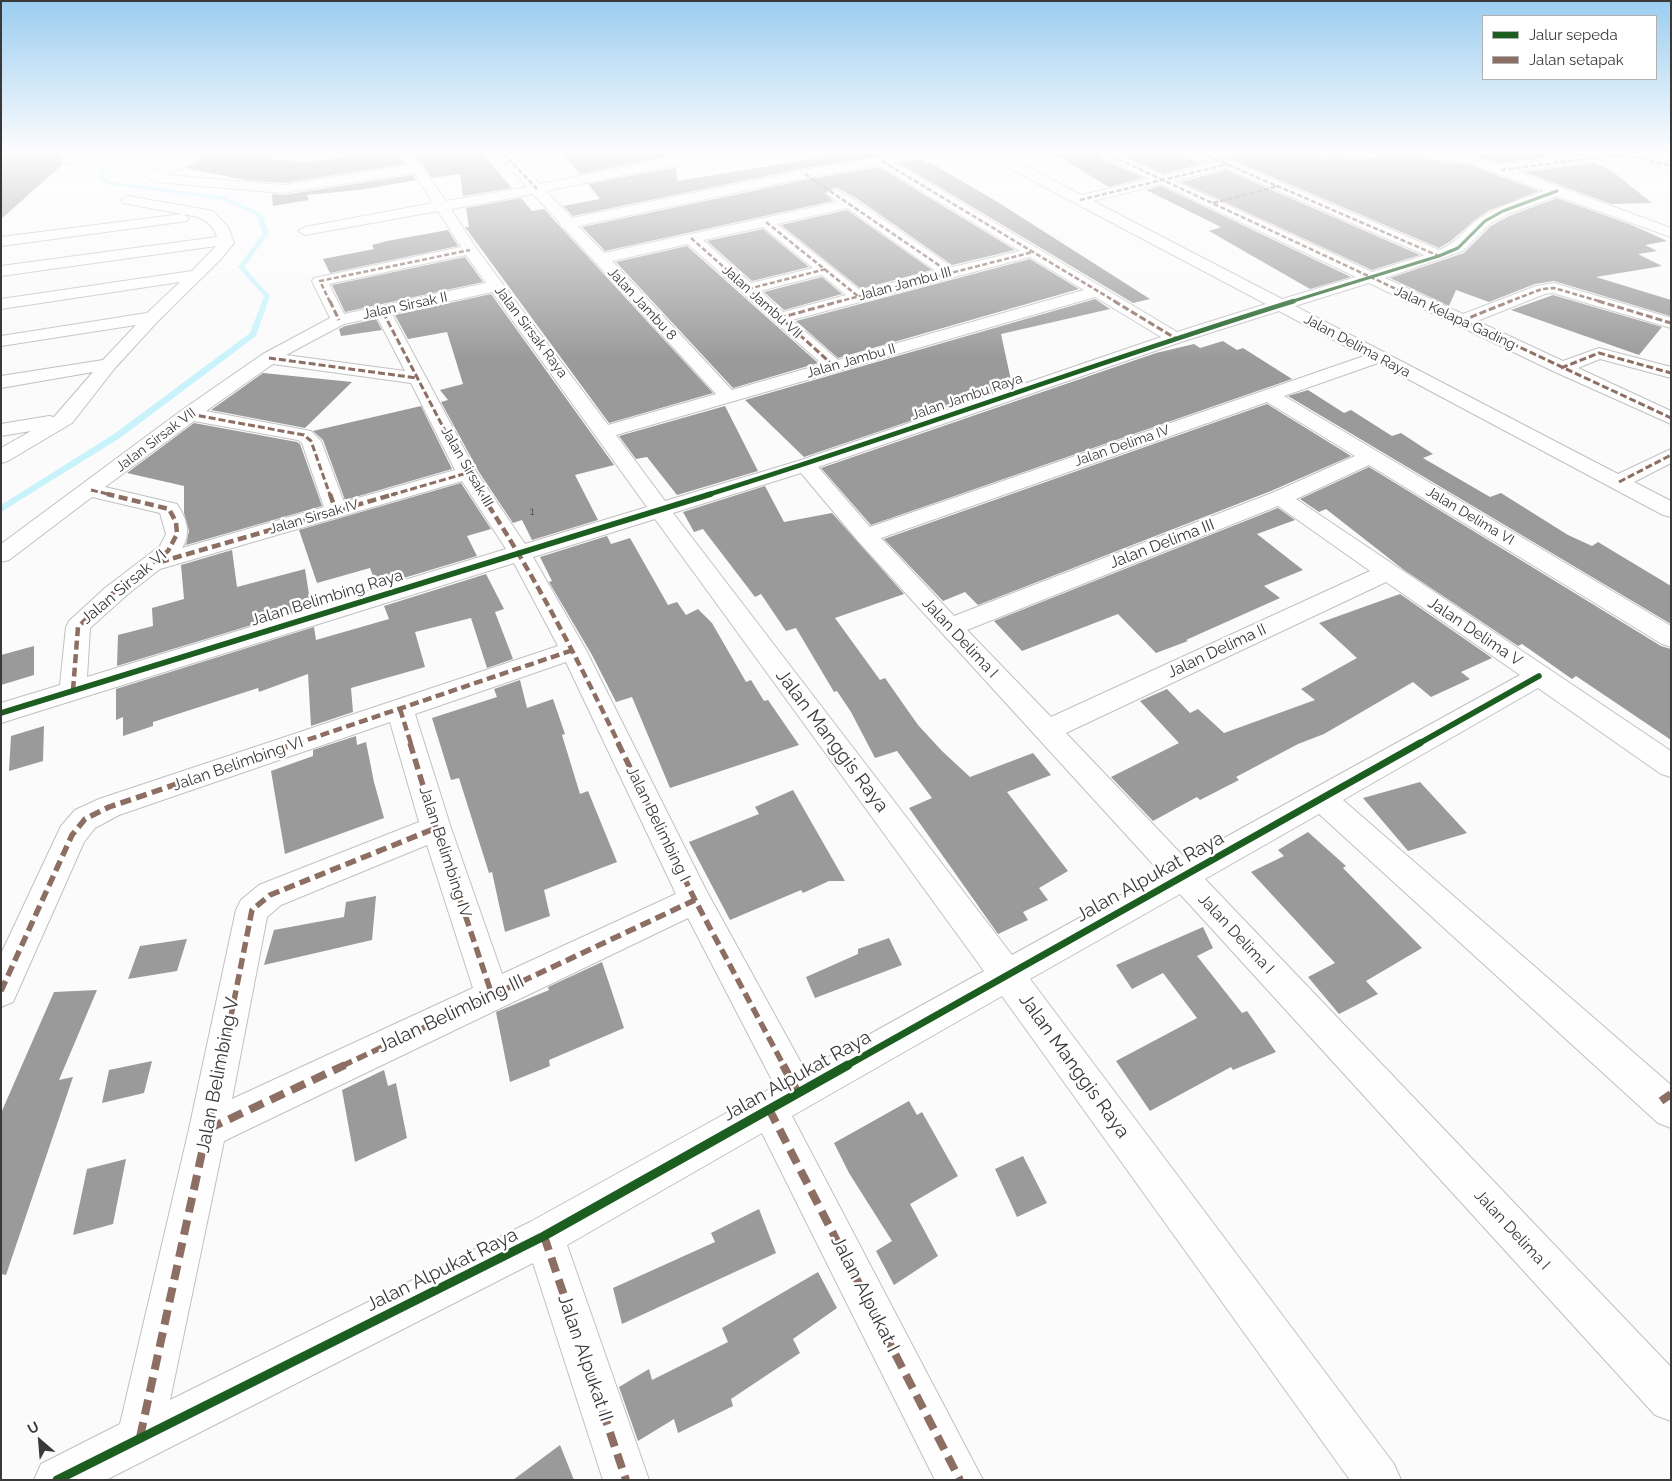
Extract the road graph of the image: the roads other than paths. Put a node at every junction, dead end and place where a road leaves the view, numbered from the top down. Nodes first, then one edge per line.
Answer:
1 (148, 222) edge
2 (216, 222) edge
3 (353, 222) edge
4 (452, 222) edge
5 (575, 222) edge
6 (766, 222) joint
7 (877, 222) edge
8 (983, 222) edge
9 (1122, 222) edge
10 (1254, 222) edge
11 (1361, 222) edge
12 (1484, 222) edge
13 (1643, 222) edge
14 (566, 224) joint
15 (305, 231) dead end
16 (1671, 232) edge
17 (692, 238) junction
18 (224, 240) junction
19 (1, 242) edge
20 (470, 250) junction
21 (1033, 252) junction
22 (1439, 256) junction
23 (600, 259) junction
24 (826, 269) junction
25 (1, 271) edge
26 (949, 272) junction
27 (194, 275) junction
28 (1368, 278) junction
29 (496, 286) junction
30 (748, 289) junction
31 (1098, 291) junction
32 (859, 297) junction
33 (1, 304) edge
34 (1281, 306) junction
35 (383, 312) junction
36 (152, 317) junction
37 (779, 318) junction
38 (339, 320) junction
39 (1461, 321) junction
40 (1671, 323) edge
41 (315, 330) joint
42 (1175, 338) junction
43 (1, 341) edge
44 (1378, 357) junction
45 (269, 358) junction
46 (109, 364) junction
47 (834, 366) junction
48 (1561, 368) junction
49 (1671, 373) edge
50 (417, 378) junction
51 (1, 382) edge
52 (1269, 395) junction
53 (728, 396) junction
54 (189, 414) junction
55 (1671, 418) edge
56 (65, 419) junction
57 (1, 430) edge
58 (605, 432) junction
59 (1671, 455) edge
60 (1371, 456) junction
61 (1, 457) edge
62 (805, 465) junction
63 (467, 473) junction
64 (1619, 482) junction
65 (91, 490) junction
66 (1280, 498) junction
67 (660, 510) junction
68 (1671, 510) edge
69 (336, 511) junction
70 (866, 536) junction
71 (520, 553) junction
72 (1, 555) edge
73 (160, 562) junction
74 (1388, 572) junction
75 (950, 627) junction
76 (1671, 638) edge
77 (573, 650) junction
78 (1539, 676) junction
79 (73, 690) junction
80 (400, 709) junction
81 (1, 713) edge
82 (1046, 730) junction
83 (1671, 766) edge
84 (1321, 798) junction
85 (436, 828) junction
86 (1182, 876) junction
87 (695, 900) junction
88 (1007, 975) junction
89 (1, 991) edge
90 (492, 995) junction
91 (783, 1101) junction
92 (1668, 1102) edge
93 (208, 1129) junction
94 (544, 1236) junction
95 (1671, 1399) edge
96 (140, 1437) junction
97 (58, 1480) edge
98 (626, 1480) edge
99 (960, 1480) edge
100 (1378, 1480) edge

1 - 19 street
2 - 18 street
3 - 15 street
4 - 20 street, Jalan Sirsak Raya
5 - 14 street
6 - 17 street
6 - 24 street
7 - 26 street
8 - 21 street
9 - 34 street, Jalan Delima Raya
10 - 28 street, Jalan Kelapa Gading
11 - 22 street
12 - 22 street, Jalan Jambu Raya
13 - 16 street
14 - 23 street, Jalan Jambu 8
17 - 23 street
17 - 30 street, Jalan Jambu VII
18 - 25 street
18 - 27 street
20 - 29 street, Jalan Sirsak Raya
20 - 38 street
21 - 26 street, Jalan Jambu III
21 - 31 street
22 - 28 street, Jalan Jambu Raya
23 - 53 street, Jalan Jambu 8
24 - 30 street
24 - 32 street
26 - 32 street, Jalan Jambu III
27 - 33 street
27 - 36 street
28 - 34 street, Jalan Jambu Raya
28 - 39 street, Jalan Kelapa Gading
29 - 35 street, Jalan Sirsak II
29 - 58 street, Jalan Sirsak Raya
30 - 37 street, Jalan Jambu VII
31 - 42 street
31 - 47 street, Jalan Jambu II
32 - 37 street, Jalan Jambu III
34 - 42 street, Jalan Jambu Raya
34 - 44 street, Jalan Delima Raya
35 - 38 street, Jalan Sirsak II
35 - 50 street, Jalan Sirsak III
36 - 43 street
36 - 46 street
37 - 47 street, Jalan Jambu VII
38 - 41 street, Jalan Sirsak II
39 - 40 street
39 - 48 street, Jalan Kelapa Gading
41 - 45 street, Jalan Sirsak VII
42 - 62 street, Jalan Jambu Raya
44 - 52 street, Jalan Delima IV
44 - 64 street, Jalan Delima Raya
45 - 50 street
45 - 54 street, Jalan Sirsak VII
46 - 51 street
46 - 56 street
47 - 53 street, Jalan Jambu II
48 - 49 street
48 - 55 street, Jalan Kelapa Gading
50 - 63 street, Jalan Sirsak III
52 - 60 street, Jalan Delima VI
52 - 70 street, Jalan Delima IV
53 - 58 street, Jalan Jambu II
54 - 65 street, Jalan Sirsak VII
54 - 69 street
56 - 57 street
56 - 61 street
58 - 67 street, Jalan Sirsak Raya
59 - 64 street
60 - 66 street, Jalan Delima III
60 - 76 street, Jalan Delima VI
62 - 67 street, Jalan Jambu Raya
62 - 70 street, Jalan Delima I
63 - 69 street, Jalan Sirsak IV
63 - 71 street, Jalan Sirsak III
64 - 68 street, Jalan Delima Raya
65 - 72 street, Jalan Sirsak VII
65 - 73 street, Jalan Sirsak VI
66 - 74 street, Jalan Delima V
66 - 75 street, Jalan Delima III
67 - 71 street, Jalan Belimbing Raya
67 - 88 street, Jalan Manggis Raya
69 - 73 street, Jalan Sirsak IV
70 - 75 street, Jalan Delima I
71 - 77 street, Jalan Belimbing I
71 - 79 street, Jalan Belimbing Raya
73 - 79 street, Jalan Sirsak VI
74 - 78 street, Jalan Delima V
74 - 82 street, Jalan Delima II
75 - 82 street, Jalan Delima I
77 - 80 street, Jalan Belimbing VI
77 - 87 street, Jalan Belimbing I
78 - 83 street, Jalan Delima V
78 - 84 street, Jalan Alpukat Raya
79 - 81 street, Jalan Belimbing Raya
80 - 85 street, Jalan Belimbing IV
80 - 89 street, Jalan Belimbing VI
82 - 86 street, Jalan Delima I
84 - 86 street, Jalan Alpukat Raya
84 - 92 street
85 - 90 street, Jalan Belimbing IV
85 - 93 street, Jalan Belimbing V
86 - 88 street, Jalan Alpukat Raya
86 - 95 street, Jalan Delima I
87 - 90 street, Jalan Belimbing III
87 - 91 street, Jalan Belimbing I
88 - 91 street, Jalan Alpukat Raya
88 - 100 street, Jalan Manggis Raya
90 - 93 street, Jalan Belimbing III
91 - 94 street, Jalan Alpukat Raya
91 - 99 street, Jalan Alpukat I
93 - 96 street, Jalan Belimbing V
94 - 96 street, Jalan Alpukat Raya
94 - 98 street, Jalan Alpukat II
96 - 97 street, Jalan Alpukat Raya

